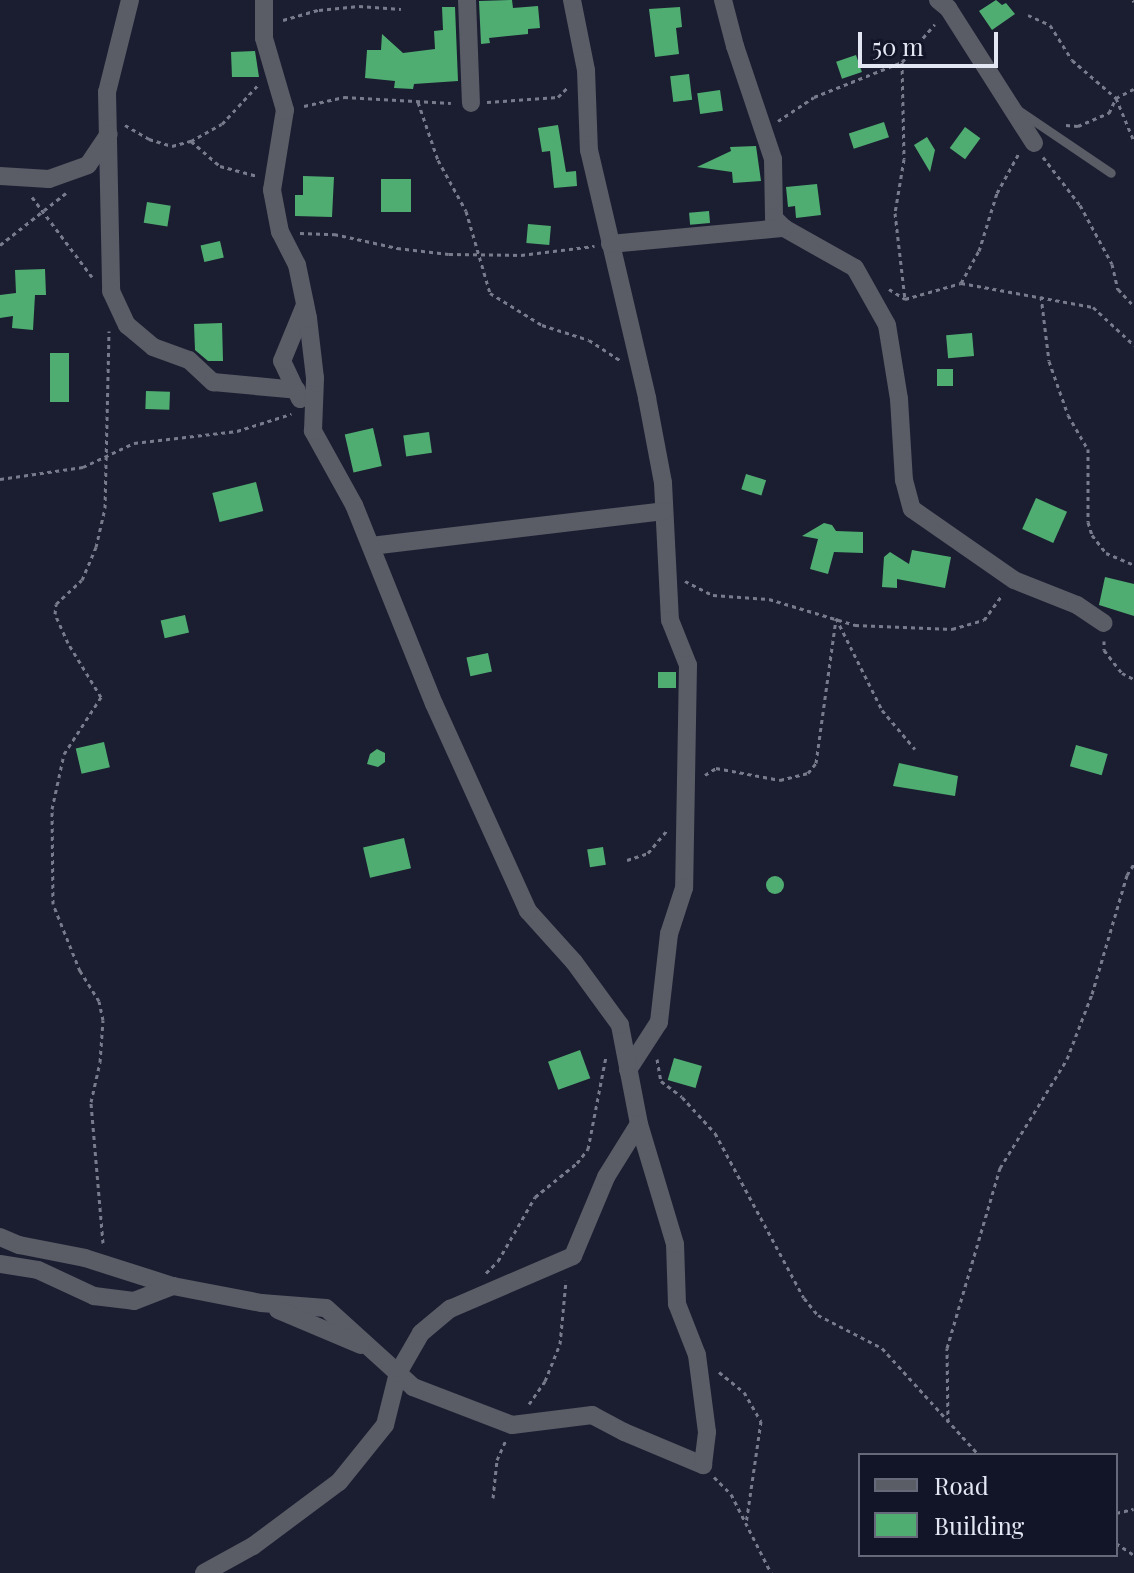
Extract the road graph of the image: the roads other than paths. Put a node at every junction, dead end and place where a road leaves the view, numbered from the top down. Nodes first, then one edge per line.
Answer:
1 (130, 0) edge
2 (264, 0) edge
3 (467, 0) edge
4 (572, 0) edge
5 (723, 0) edge
6 (943, 4) edge
7 (471, 103) road end
8 (1012, 106) junction
9 (109, 124) junction
10 (1034, 143) road end
11 (1111, 173) dead end
12 (0, 176) edge
13 (784, 228) junction
14 (610, 244) junction
15 (305, 305) junction
16 (297, 390) junction
17 (313, 431) junction
18 (664, 511) junction
19 (371, 546) junction
20 (1104, 623) road end
21 (628, 1070) junction
22 (639, 1124) junction
23 (0, 1237) edge
24 (0, 1264) edge
25 (173, 1286) junction
26 (376, 1351) junction
27 (409, 1354) junction
28 (398, 1373) junction
29 (204, 1573) edge

1 - 9 street
2 - 15 street
3 - 7 street
4 - 14 street
5 - 13 street
6 - 8 street
8 - 10 street
8 - 11 lane
9 - 12 street
9 - 16 street
13 - 14 street
13 - 20 street
14 - 18 street
15 - 16 street
15 - 17 street
16 - 17 street
17 - 19 street
18 - 19 street
18 - 21 street
19 - 21 street
21 - 22 street
22 - 27 street
22 - 28 street
23 - 25 street
24 - 25 street
25 - 26 street
26 - 27 street
26 - 28 street
27 - 28 street
28 - 29 street

